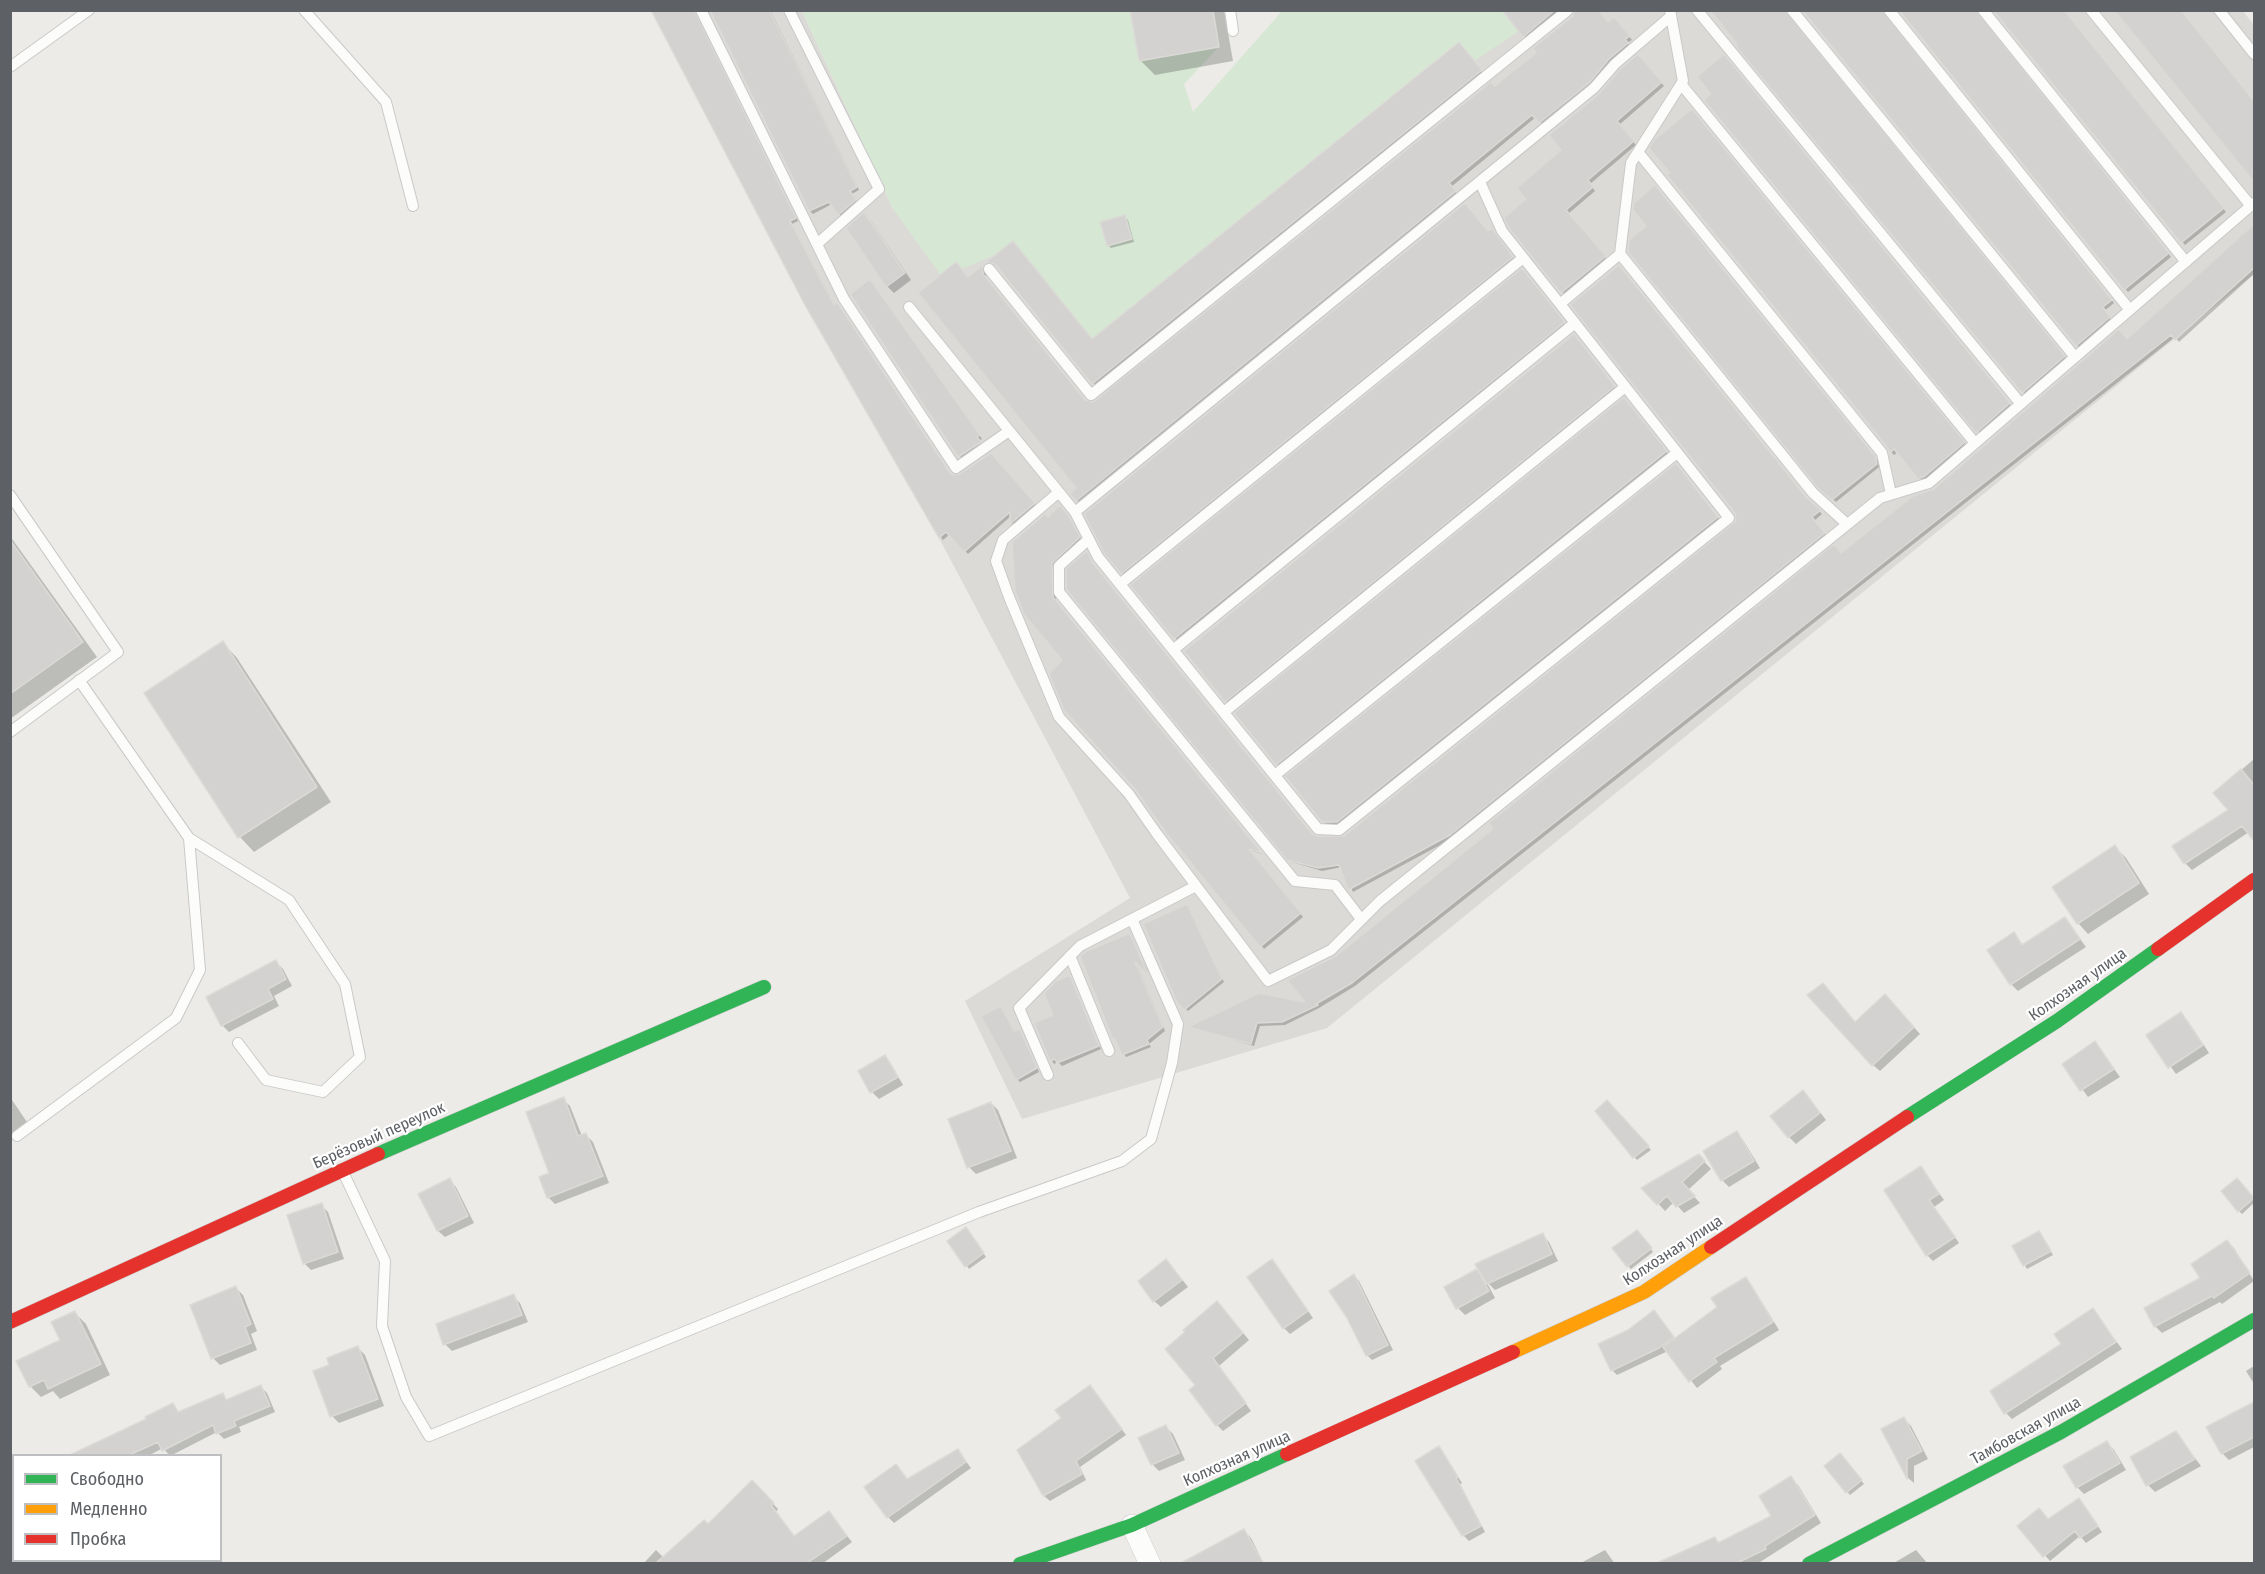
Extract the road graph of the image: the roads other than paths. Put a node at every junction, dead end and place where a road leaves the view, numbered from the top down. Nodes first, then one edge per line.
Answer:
1 (89, 10) edge
2 (304, 10) edge
3 (701, 10) edge
4 (789, 10) edge
5 (1230, 10) edge
6 (1568, 10) edge
7 (1697, 10) edge
8 (1792, 10) edge
9 (1888, 10) edge
10 (1983, 10) edge
11 (2091, 10) edge
12 (2219, 10) edge
13 (1670, 13) edge
14 (1233, 31) dead end
15 (2254, 54) edge
16 (10, 67) edge
17 (1681, 84) junction
18 (1638, 152) junction
19 (1480, 182) junction
20 (2253, 205) edge
21 (413, 206) dead end
22 (817, 244) junction
23 (1620, 254) junction
24 (1523, 258) junction
25 (2186, 262) junction
26 (989, 269) dead end
27 (1560, 304) junction
28 (909, 307) dead end
29 (2130, 310) junction
30 (1575, 323) junction
31 (2076, 357) junction
32 (1625, 387) junction
33 (2021, 404) junction
34 (1009, 431) junction
35 (1975, 443) junction
36 (1677, 453) junction
37 (1059, 492) junction
38 (1891, 494) junction
39 (10, 495) edge
40 (1075, 512) junction
41 (1847, 524) junction
42 (1089, 539) junction
43 (1120, 584) junction
44 (1173, 650) junction
45 (79, 680) junction
46 (1224, 712) junction
47 (10, 732) edge
48 (1275, 775) junction
49 (189, 838) junction
50 (2254, 880) edge
51 (1196, 886) junction
52 (1132, 919) junction
53 (1362, 919) junction
54 (1070, 956) junction
55 (764, 987) dead end
56 (238, 1043) dead end
57 (1108, 1051) dead end
58 (1048, 1075) dead end
59 (17, 1136) dead end
60 (342, 1170) junction
61 (2254, 1320) edge
62 (10, 1322) edge
63 (1132, 1525) junction
64 (1020, 1563) edge
65 (1150, 1563) edge
66 (1809, 1563) edge

1 - 16 lane
2 - 21 lane
3 - 22 lane
4 - 22 lane
5 - 14 lane
6 - 26 lane
7 - 33 lane
8 - 31 lane
9 - 29 lane
10 - 25 lane
11 - 20 lane
12 - 15 lane
13 - 17 lane
13 - 19 lane
17 - 18 lane
17 - 35 lane
18 - 23 lane
18 - 38 lane
19 - 24 lane
19 - 40 lane
20 - 25 lane
22 - 34 lane
23 - 27 lane
23 - 41 lane
24 - 27 lane
24 - 43 lane
25 - 29 lane
27 - 30 lane
28 - 34 lane
29 - 31 lane
30 - 32 lane
30 - 44 lane
31 - 33 lane
32 - 36 lane
32 - 46 lane
33 - 35 lane
34 - 37 lane
35 - 38 lane
36 - 48 lane
36 - 48 lane
37 - 40 lane
37 - 51 lane
38 - 41 lane
39 - 45 lane
40 - 42 lane
41 - 53 lane
42 - 43 lane
42 - 53 lane
43 - 44 lane
44 - 46 lane
45 - 47 lane
45 - 49 lane
46 - 48 lane
49 - 56 lane
49 - 59 lane
50 - 63 street, Колхозная улица
51 - 52 lane
51 - 53 lane
52 - 54 lane
52 - 60 lane
54 - 57 lane
54 - 58 lane
55 - 60 street, Берёзовый переулок
60 - 62 street, Берёзовый переулок
61 - 66 street, Тамбовская улица
63 - 64 street, Колхозная улица
63 - 65 street

